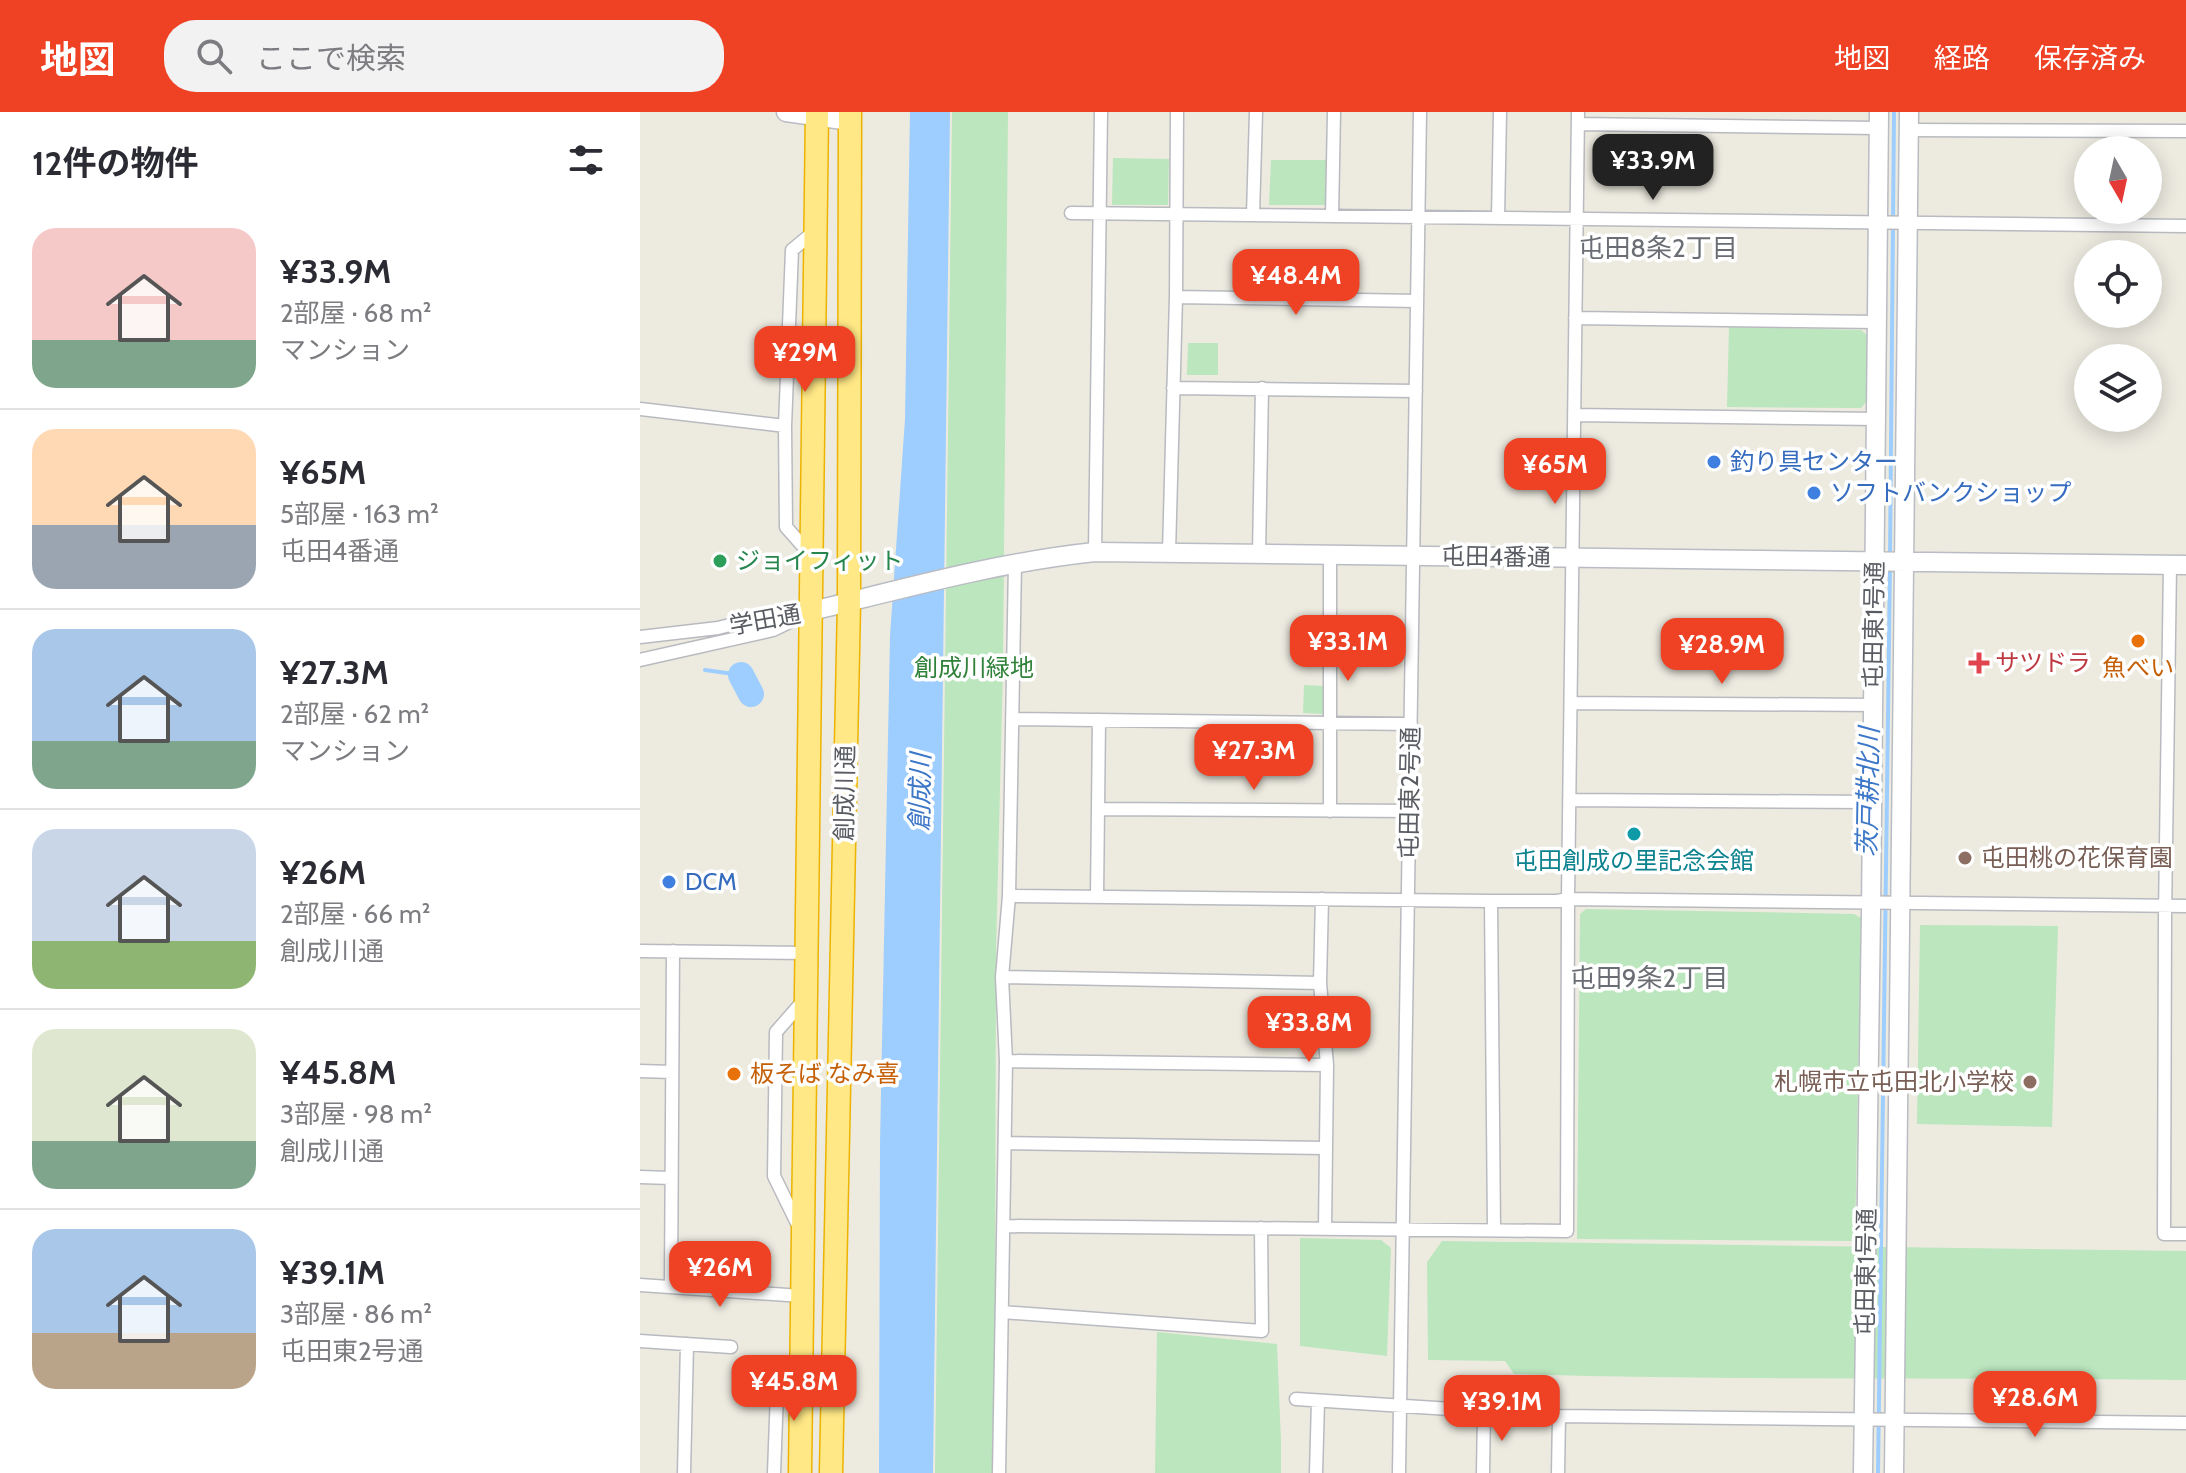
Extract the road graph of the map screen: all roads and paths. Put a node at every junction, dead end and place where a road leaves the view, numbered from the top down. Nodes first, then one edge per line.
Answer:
1 (786, 112) edge
2 (1101, 112) edge
3 (1177, 112) edge
4 (1256, 112) edge
5 (1334, 112) edge
6 (1420, 112) edge
7 (1500, 112) edge
8 (817, 114) edge
9 (850, 117) edge
10 (1578, 118) edge
11 (1879, 120) edge
12 (1909, 121) edge
13 (2186, 131) edge
14 (1071, 213) dead end
15 (1099, 213) junction
16 (1176, 214) junction
17 (1253, 215) junction
18 (1332, 216) junction
19 (1419, 217) junction
20 (1498, 218) junction
21 (1576, 219) junction
22 (1882, 223) junction
23 (1904, 223) junction
24 (2186, 226) edge
25 (815, 231) junction
26 (1176, 297) junction
27 (1417, 301) junction
28 (1575, 318) junction
29 (1878, 322) junction
30 (1173, 388) junction
31 (1262, 388) junction
32 (1416, 391) junction
33 (640, 409) edge
34 (1574, 415) junction
35 (1877, 419) junction
36 (785, 426) junction
37 (1095, 552) junction
38 (1169, 552) junction
39 (1259, 554) junction
40 (811, 555) junction
41 (1330, 555) junction
42 (1413, 556) junction
43 (1572, 559) junction
44 (1889, 560) junction
45 (1015, 563) junction
46 (2178, 565) edge
47 (849, 602) junction
48 (812, 611) junction
49 (640, 637) edge
50 (640, 660) edge
51 (1571, 703) junction
52 (1874, 705) junction
53 (1012, 719) junction
54 (1099, 720) junction
55 (1330, 723) junction
56 (1411, 724) junction
57 (1569, 800) junction
58 (1873, 802) junction
59 (1098, 809) junction
60 (1330, 811) junction
61 (1410, 811) junction
62 (1009, 896) junction
63 (1097, 897) junction
64 (1322, 899) junction
65 (1568, 899) junction
66 (1408, 900) junction
67 (1491, 901) junction
68 (1875, 902) junction
69 (1897, 902) junction
70 (2165, 906) junction
71 (2186, 906) edge
72 (640, 951) edge
73 (673, 951) junction
74 (807, 953) junction
75 (1002, 977) junction
76 (1320, 983) junction
77 (1006, 1061) junction
78 (1327, 1065) junction
79 (640, 1071) edge
80 (672, 1072) junction
81 (1005, 1143) junction
82 (1326, 1148) junction
83 (640, 1177) edge
84 (671, 1178) junction
85 (1003, 1226) junction
86 (1261, 1228) junction
87 (1325, 1229) junction
88 (1403, 1230) junction
89 (1494, 1230) junction
90 (2186, 1234) edge
91 (640, 1285) edge
92 (671, 1287) junction
93 (802, 1296) junction
94 (1002, 1312) junction
95 (640, 1341) edge
96 (687, 1344) junction
97 (731, 1347) dead end
98 (801, 1368) junction
99 (1296, 1399) dead end
100 (1318, 1401) junction
101 (1400, 1407) junction
102 (1484, 1412) junction
103 (1559, 1416) junction
104 (1867, 1418) junction
105 (1890, 1419) junction
106 (2186, 1423) edge
107 (684, 1473) edge
108 (774, 1473) edge
109 (800, 1473) edge
110 (831, 1473) edge
111 (999, 1473) edge
112 (1316, 1473) edge
113 (1399, 1473) edge
114 (1483, 1473) edge
115 (1558, 1473) edge
116 (1863, 1473) edge
117 (1894, 1473) edge

1 - 8 street
2 - 15 street
3 - 16 street
4 - 17 street
5 - 18 street
6 - 19 street, 屯田東2号通
7 - 20 street
8 - 9 street
8 - 25 highway, 創成川通
9 - 47 highway, 創成川通
10 - 11 street
10 - 21 street
11 - 22 street, 屯田東1号通
12 - 13 street
12 - 23 street, 屯田東1号通
14 - 15 street
15 - 16 street
15 - 37 street
16 - 17 street
16 - 26 street
17 - 18 street
18 - 19 street
19 - 20 street
19 - 27 street, 屯田東2号通
20 - 21 street
21 - 22 street
21 - 28 street
22 - 23 street
22 - 29 street, 屯田東1号通
23 - 24 street
23 - 44 street, 屯田東1号通
25 - 36 street
25 - 40 highway, 創成川通
26 - 27 street
26 - 30 street
27 - 32 street, 屯田東2号通
28 - 29 street
28 - 34 street
29 - 35 street, 屯田東1号通
30 - 31 street
30 - 38 street
31 - 32 street
31 - 39 street
32 - 42 street, 屯田東2号通
33 - 36 street
34 - 35 street
34 - 43 street
35 - 44 street, 屯田東1号通
36 - 40 street
37 - 38 street, 屯田4番通
37 - 45 street, 屯田4番通
38 - 39 street, 屯田4番通
39 - 41 street, 屯田4番通
40 - 48 highway, 創成川通
41 - 42 street, 屯田4番通
41 - 55 street
42 - 43 street, 屯田4番通
42 - 56 street, 屯田東2号通
43 - 44 street, 屯田4番通
43 - 51 street
44 - 46 street, 屯田4番通
44 - 52 street, 屯田東1号通
44 - 69 street, 屯田東1号通
45 - 47 street, 屯田4番通
45 - 53 street
46 - 70 street
47 - 48 street, 屯田4番通
47 - 110 highway, 創成川通
48 - 49 street, 学田通
48 - 50 street, 学田通
48 - 74 highway, 創成川通
51 - 52 street
51 - 57 street
52 - 58 street, 屯田東1号通
53 - 54 street
53 - 62 street
54 - 55 street
54 - 59 street
55 - 56 street
55 - 60 street
56 - 61 street, 屯田東2号通
57 - 58 street
57 - 65 street
58 - 68 street, 屯田東1号通
59 - 60 street
59 - 63 street
60 - 61 street
61 - 66 street, 屯田東2号通
62 - 63 street
62 - 75 street
63 - 64 street
64 - 66 street
64 - 76 street
65 - 67 street
65 - 68 street
65 - 89 street
66 - 67 street
66 - 88 street, 屯田東2号通
67 - 89 street
68 - 69 street
68 - 104 street, 屯田東1号通
69 - 70 street
69 - 105 street, 屯田東1号通
70 - 71 street
70 - 90 street
72 - 73 street
73 - 74 street
73 - 80 street
74 - 93 highway, 創成川通
75 - 76 street
75 - 77 street
76 - 78 street
77 - 78 street
77 - 81 street
78 - 82 street
79 - 80 street
80 - 84 street
81 - 82 street
81 - 85 street
82 - 87 street
83 - 84 street
84 - 92 street
85 - 86 street
85 - 94 street
86 - 87 street
86 - 94 street
87 - 88 street
88 - 89 street
88 - 101 street, 屯田東2号通
91 - 92 street
92 - 93 street
93 - 98 highway, 創成川通
94 - 111 street
95 - 96 street
96 - 97 street
96 - 107 street
98 - 108 street
98 - 109 highway, 創成川通
99 - 100 street
100 - 101 street
100 - 112 street
101 - 102 street
101 - 113 street, 屯田東2号通
102 - 103 street
102 - 114 street
103 - 104 street
103 - 115 street
104 - 105 street
104 - 116 street, 屯田東1号通
105 - 106 street
105 - 117 street, 屯田東1号通

